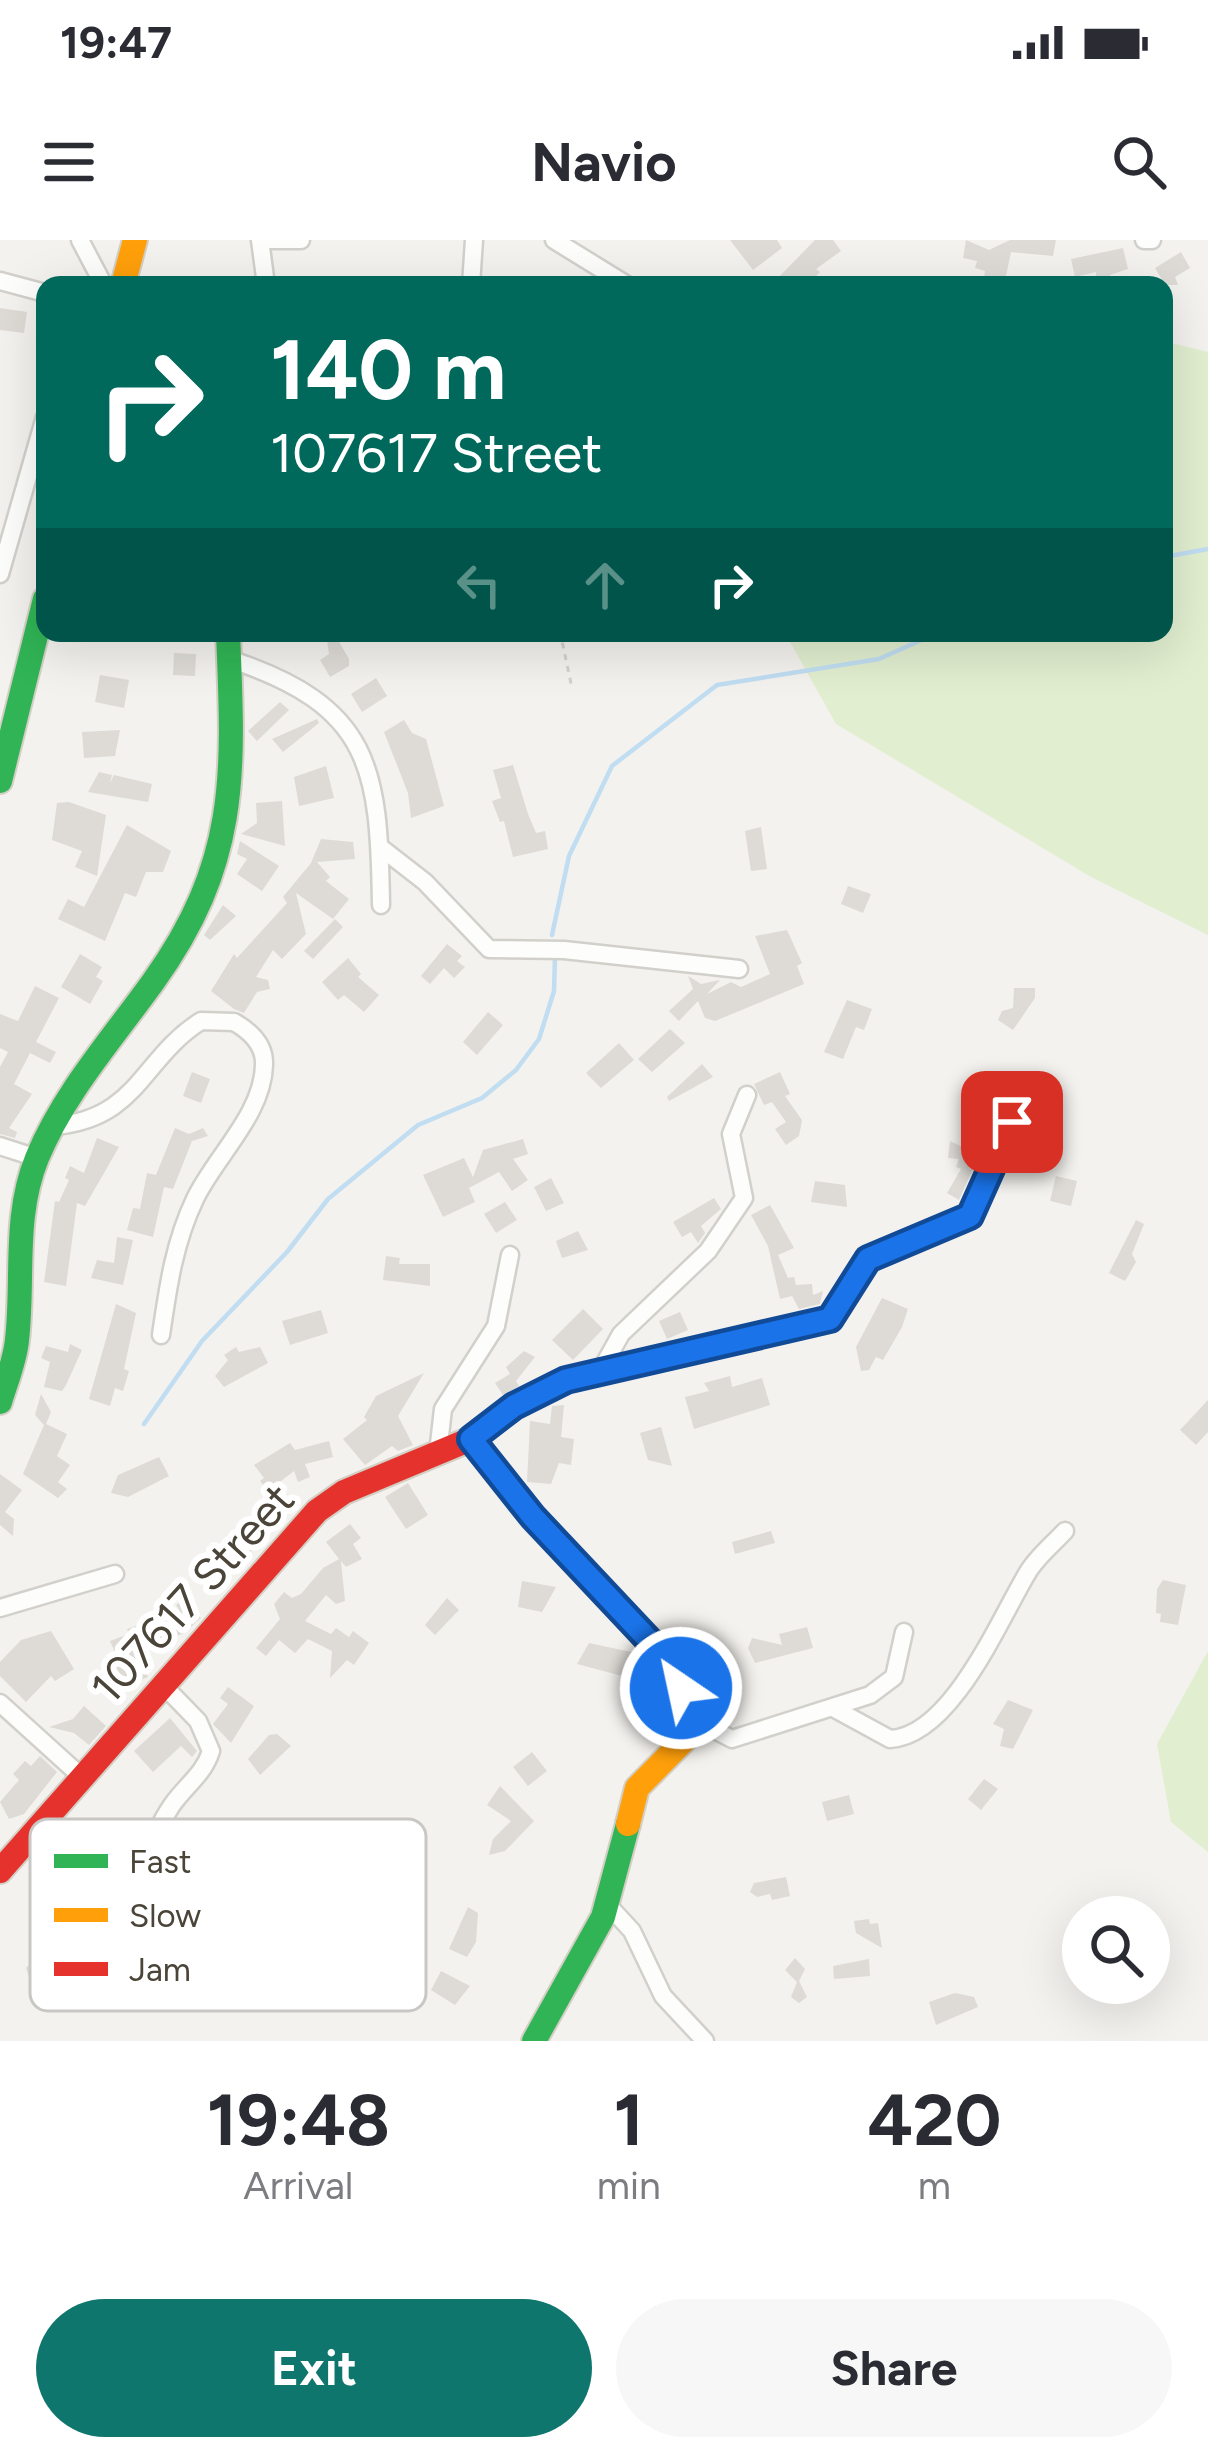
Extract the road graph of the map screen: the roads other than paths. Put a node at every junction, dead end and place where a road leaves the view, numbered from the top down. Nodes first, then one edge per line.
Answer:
1 (80, 240) edge
2 (135, 240) edge
3 (260, 240) edge
4 (270, 240) edge
5 (301, 240) edge
6 (474, 240) edge
7 (554, 240) edge
8 (104, 276) edge
9 (112, 276) edge
10 (265, 276) edge
11 (472, 276) edge
12 (612, 276) edge
13 (0, 281) edge
14 (36, 291) edge
15 (36, 448) edge
16 (0, 574) edge
17 (36, 635) edge
18 (228, 642) edge
19 (229, 659) junction
20 (0, 781) edge
21 (380, 847) junction
22 (381, 905) dead end
23 (739, 969) dead end
24 (747, 1095) dead end
25 (1012, 1122) dead end
26 (55, 1126) junction
27 (0, 1146) edge
28 (37, 1158) junction
29 (510, 1255) dead end
30 (160, 1335) dead end
31 (601, 1370) junction
32 (0, 1402) edge
33 (471, 1439) junction
34 (438, 1453) junction
35 (1065, 1531) dead end
36 (115, 1574) dead end
37 (0, 1609) edge
38 (904, 1632) dead end
39 (163, 1685) junction
40 (0, 1702) edge
41 (835, 1709) junction
42 (701, 1723) junction
43 (84, 1779) junction
44 (47, 1819) edge
45 (165, 1819) edge
46 (30, 1838) edge
47 (0, 1871) edge
48 (608, 1905) junction
49 (534, 2041) edge
50 (705, 2041) edge

1 - 8 street
2 - 9 street
3 - 10 street
4 - 5 street
6 - 11 street
7 - 12 street
13 - 14 street
15 - 16 street
17 - 20 street
18 - 19 street
19 - 21 street
19 - 26 street
21 - 22 street
21 - 23 street
24 - 31 street
25 - 31 street, 107617 Street
26 - 28 street
26 - 30 street
27 - 28 street
28 - 32 street
29 - 34 street
31 - 33 street, 107617 Street
33 - 34 street, 107617 Street
33 - 42 street
34 - 39 street, 107617 Street
35 - 41 street
36 - 37 street
38 - 41 street
39 - 43 street, 107617 Street
39 - 45 street
40 - 43 street
41 - 42 street
42 - 48 street
43 - 44 street, 107617 Street
46 - 47 street, 107617 Street
48 - 49 street
48 - 50 street

